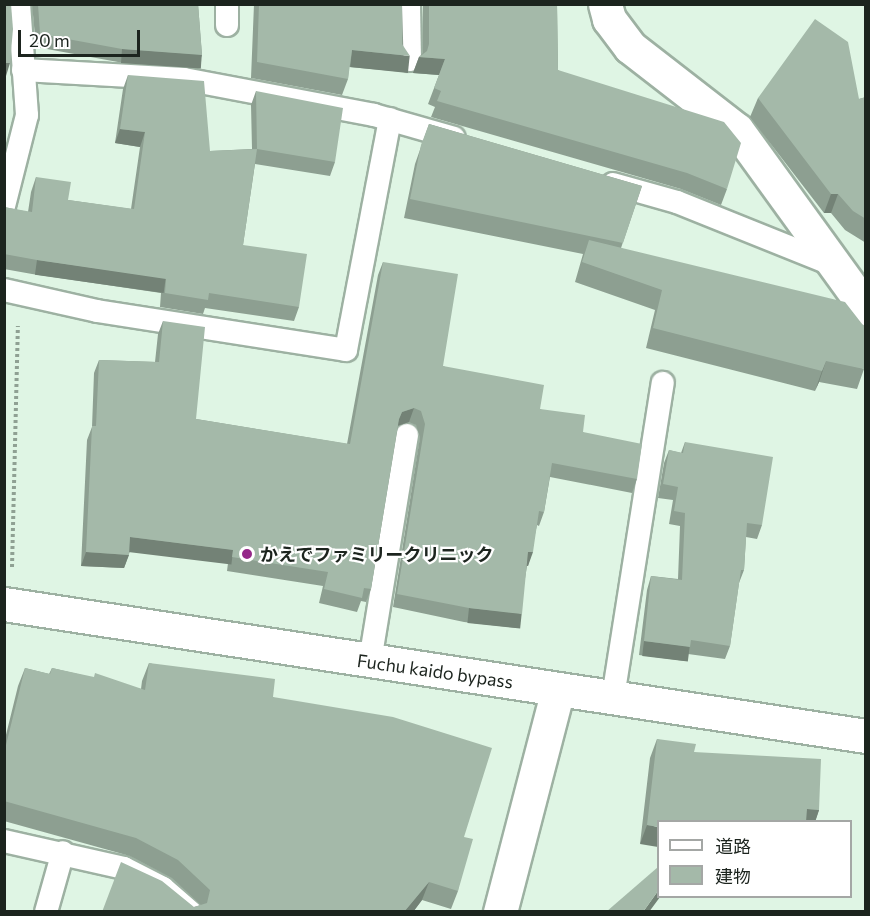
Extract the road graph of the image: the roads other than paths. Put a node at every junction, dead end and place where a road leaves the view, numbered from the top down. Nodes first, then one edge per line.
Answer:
1 (19, 4) edge
2 (409, 4) edge
3 (604, 4) edge
4 (410, 60) dead end
5 (23, 70) junction
6 (390, 119) junction
7 (470, 142) edge
8 (597, 179) edge
9 (4, 206) edge
10 (834, 265) junction
11 (12, 292) edge
12 (866, 308) edge
13 (663, 383) dead end
14 (407, 435) dead end
15 (8, 591) edge
16 (370, 661) junction
17 (558, 689) junction
18 (613, 698) junction
19 (866, 736) edge
20 (4, 841) edge
21 (63, 852) junction
22 (46, 912) edge
23 (191, 912) edge
24 (500, 912) edge

1 - 5 lane
2 - 4 lane
3 - 10 street
5 - 6 lane
5 - 9 lane
6 - 7 lane
6 - 11 lane
8 - 10 lane
10 - 12 street
13 - 18 lane
14 - 16 lane
15 - 16 street, Fuchu kaido bypass
16 - 17 street, Fuchu kaido bypass
17 - 18 street, Fuchu kaido bypass
17 - 24 street
18 - 19 street, Fuchu kaido bypass
20 - 21 lane
21 - 22 lane
21 - 23 lane

